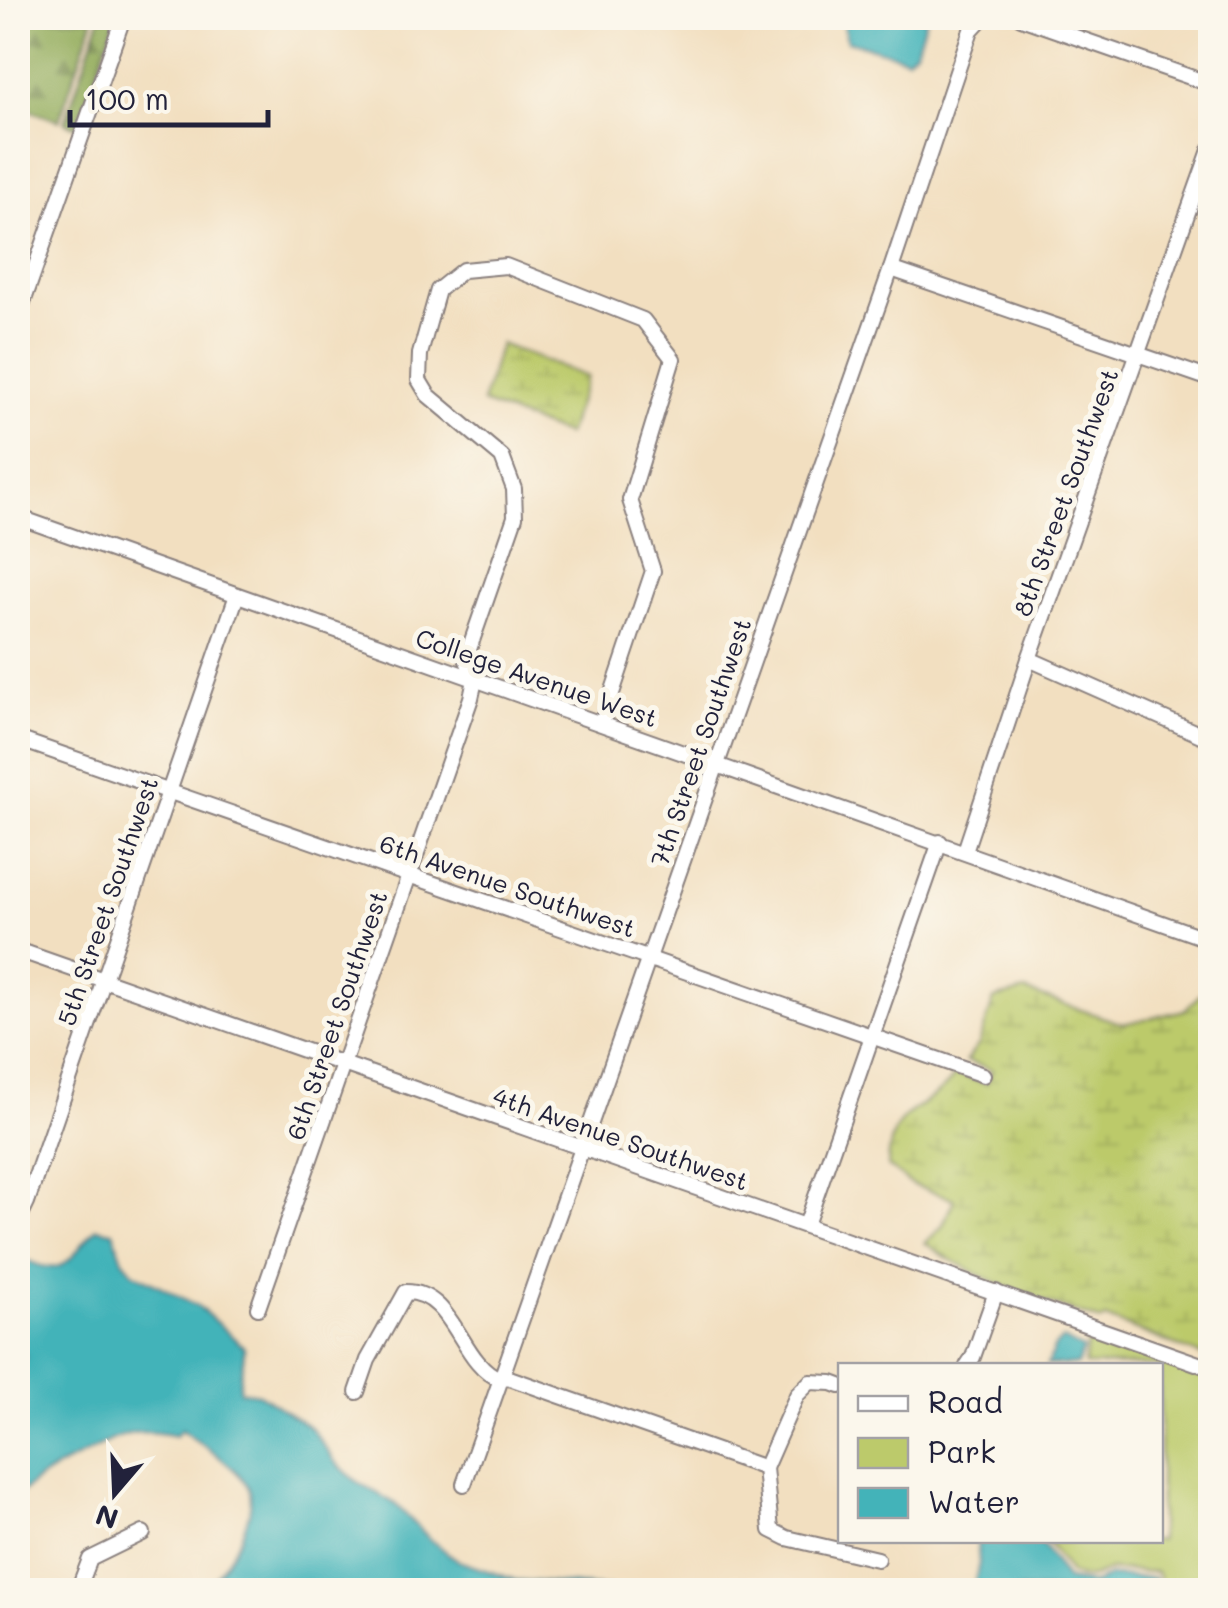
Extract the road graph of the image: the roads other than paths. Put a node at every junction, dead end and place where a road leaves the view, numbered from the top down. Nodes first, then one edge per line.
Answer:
1 (123, 18) edge
2 (982, 18) edge
3 (1021, 18) edge
4 (1210, 84) edge
5 (1210, 150) edge
6 (891, 268) junction
7 (18, 318) edge
8 (1139, 353) junction
9 (1210, 379) edge
10 (18, 517) edge
11 (237, 595) junction
12 (1029, 659) junction
13 (476, 680) junction
14 (602, 723) junction
15 (18, 738) edge
16 (1210, 739) edge
17 (716, 763) junction
18 (168, 792) junction
19 (940, 842) junction
20 (965, 851) junction
21 (408, 874) junction
22 (1210, 940) edge
23 (18, 950) edge
24 (648, 958) junction
25 (103, 980) junction
26 (872, 1036) junction
27 (342, 1064) junction
28 (983, 1075) dead end
29 (581, 1148) junction
30 (18, 1221) edge
31 (806, 1225) junction
32 (996, 1292) junction
33 (258, 1308) dead end
34 (968, 1363) edge
35 (1210, 1368) edge
36 (501, 1377) junction
37 (838, 1385) edge
38 (357, 1392) dead end
39 (765, 1468) junction
40 (464, 1484) dead end
41 (144, 1533) dead end
42 (877, 1559) dead end
43 (78, 1590) edge

1 - 7 street
2 - 6 street, 7th Street Southwest
3 - 4 street
5 - 8 street, 8th Street Southwest
6 - 8 street
6 - 17 street, 7th Street Southwest
8 - 9 street
8 - 12 street, 8th Street Southwest
10 - 11 street, College Avenue West
11 - 13 street, College Avenue West
11 - 18 street, 5th Street Southwest
12 - 16 street
12 - 20 street, 8th Street Southwest
13 - 14 street, College Avenue West
13 - 14 street
13 - 21 street, 6th Street Southwest
14 - 17 street, College Avenue West
15 - 18 street, 6th Avenue Southwest
17 - 19 street, College Avenue West
17 - 24 street, 7th Street Southwest
18 - 21 street, 6th Avenue Southwest
18 - 25 street, 5th Street Southwest
19 - 20 street, College Avenue West
19 - 26 street
20 - 22 street, College Avenue West
21 - 24 street, 6th Avenue Southwest
21 - 27 street, 6th Street Southwest
23 - 25 street, 4th Avenue Southwest
24 - 26 street, 6th Avenue Southwest
24 - 29 street, 7th Street Southwest
25 - 27 street, 4th Avenue Southwest
25 - 30 street, 5th Street Southwest
26 - 28 street, 6th Avenue Southwest
26 - 31 street
27 - 29 street, 4th Avenue Southwest
27 - 33 street, 6th Street Southwest
29 - 31 street, 4th Avenue Southwest
29 - 36 street, 7th Street Southwest
31 - 32 street, 4th Avenue Southwest
32 - 34 street
32 - 35 street, 4th Avenue Southwest
36 - 38 street
36 - 39 street
36 - 40 street, 7th Street Southwest
37 - 39 street
39 - 42 street
41 - 43 street

